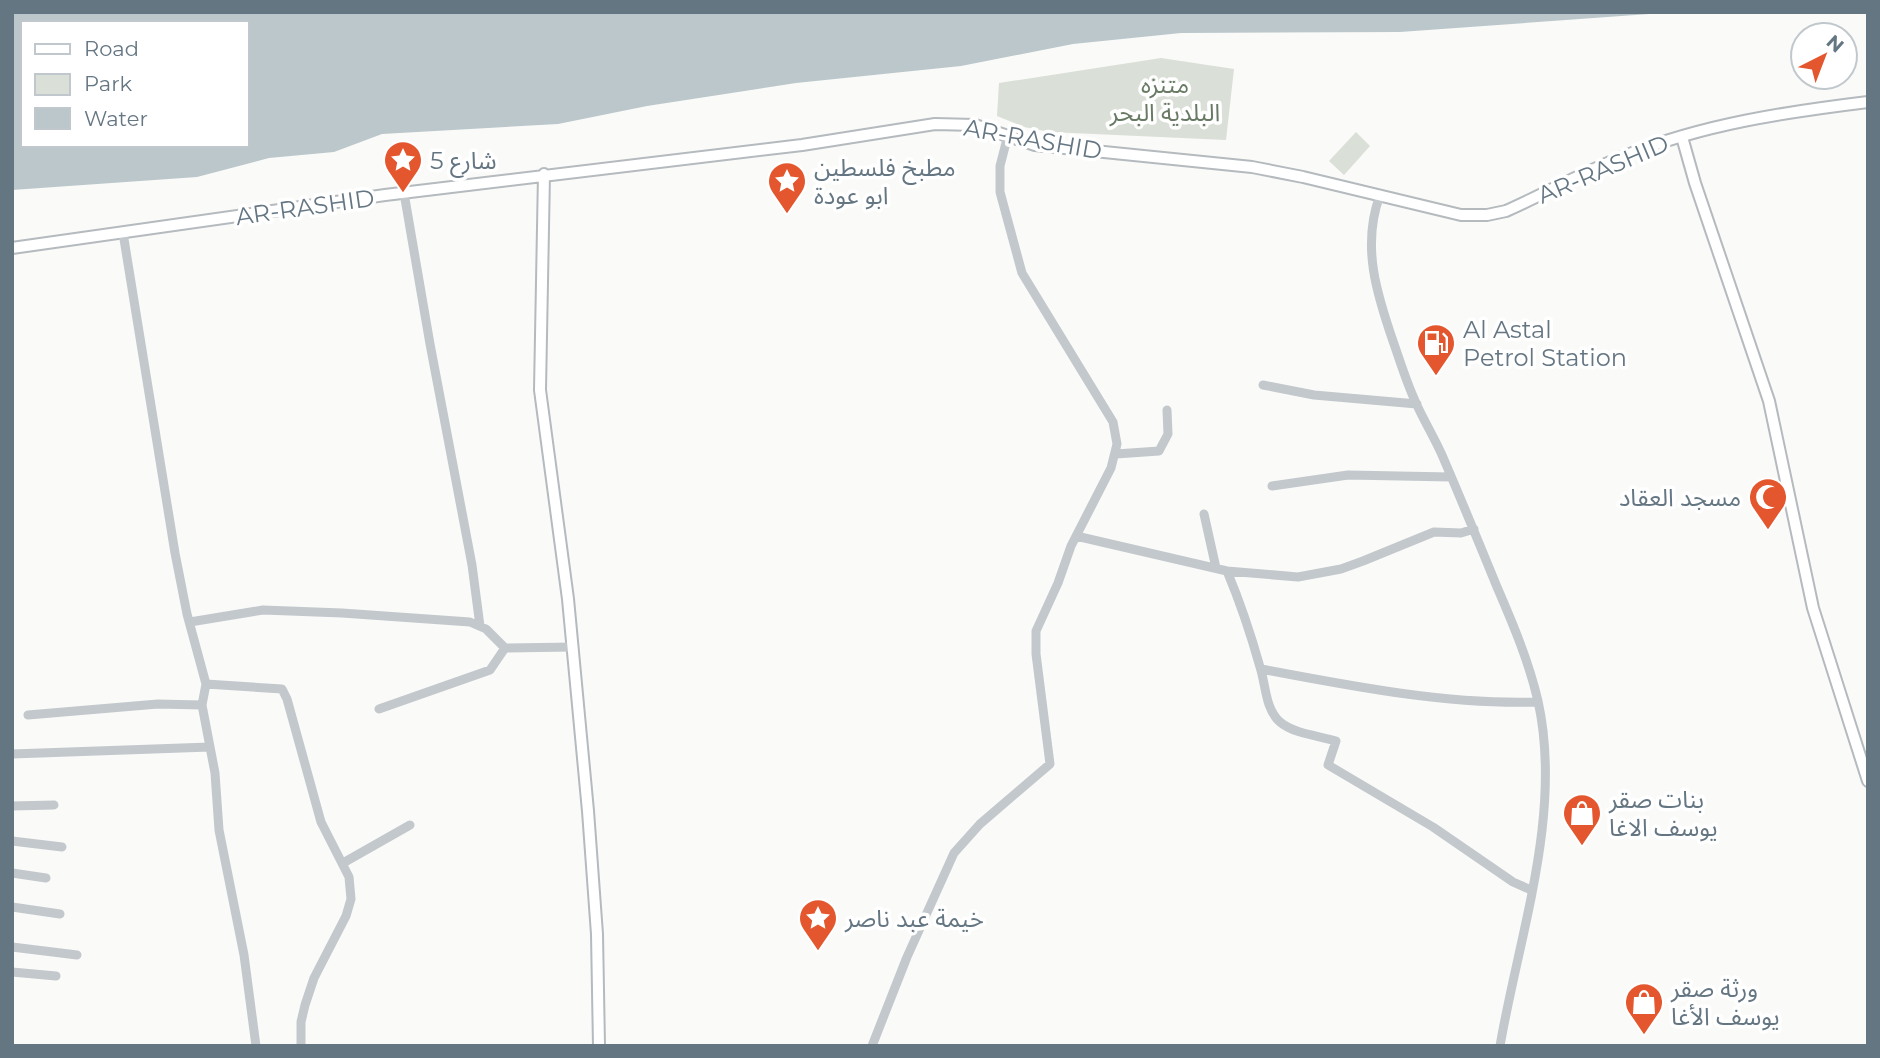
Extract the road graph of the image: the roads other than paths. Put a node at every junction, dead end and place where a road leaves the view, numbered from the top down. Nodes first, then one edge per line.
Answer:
1 (1868, 102) edge
2 (1008, 135) junction
3 (1682, 137) junction
4 (544, 174) junction
5 (404, 193) junction
6 (1380, 195) junction
7 (123, 233) junction
8 (12, 248) edge
9 (1263, 385) dead end
10 (1417, 404) junction
11 (1167, 410) dead end
12 (1116, 454) junction
13 (1451, 477) junction
14 (1272, 486) dead end
15 (1204, 514) dead end
16 (1474, 529) junction
17 (1076, 536) junction
18 (1216, 568) junction
19 (1227, 571) junction
20 (190, 622) junction
21 (480, 626) junction
22 (573, 647) junction
23 (505, 648) junction
24 (1261, 669) junction
25 (206, 684) junction
26 (1538, 702) junction
27 (202, 705) junction
28 (379, 709) dead end
29 (28, 715) dead end
30 (210, 747) junction
31 (12, 754) edge
32 (1868, 781) edge
33 (54, 805) dead end
34 (12, 806) edge
35 (410, 825) dead end
36 (12, 841) edge
37 (62, 847) dead end
38 (343, 863) junction
39 (12, 873) edge
40 (46, 878) dead end
41 (1531, 890) junction
42 (12, 907) edge
43 (60, 914) dead end
44 (12, 947) edge
45 (77, 955) dead end
46 (12, 972) edge
47 (56, 976) dead end
48 (256, 1046) edge
49 (301, 1046) edge
50 (599, 1046) edge
51 (872, 1046) edge
52 (1500, 1046) edge

1 - 3 main road, AR-RASHID
2 - 4 main road, AR-RASHID
2 - 6 main road, AR-RASHID
2 - 12 street
3 - 6 main road, AR-RASHID
3 - 32 main road
4 - 5 main road, AR-RASHID
4 - 22 main road
5 - 7 main road, AR-RASHID
5 - 21 street
6 - 10 street
7 - 8 main road, AR-RASHID
7 - 20 street
9 - 10 street
10 - 13 street
11 - 12 street
12 - 17 street
13 - 14 street
13 - 16 street
15 - 18 street
16 - 19 street
16 - 26 street
17 - 18 street
17 - 51 street
18 - 19 street
19 - 24 street
20 - 21 street
20 - 25 street
21 - 23 street
22 - 23 street
22 - 50 main road
23 - 28 street
24 - 26 street
24 - 41 street
25 - 27 street
25 - 38 street
26 - 41 street
27 - 29 street
27 - 30 street
30 - 31 street
30 - 48 street
33 - 34 street
35 - 38 street
36 - 37 street
38 - 49 street
39 - 40 street
41 - 52 street
42 - 43 street
44 - 45 street
46 - 47 street

